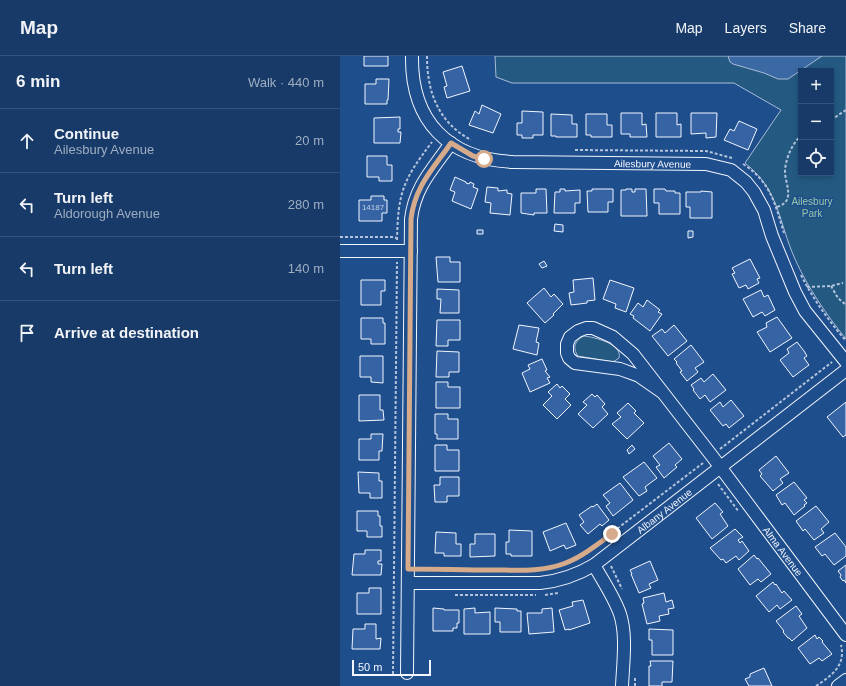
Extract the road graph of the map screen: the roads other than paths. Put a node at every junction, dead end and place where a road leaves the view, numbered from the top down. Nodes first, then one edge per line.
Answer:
1 (412, 56) edge
2 (451, 143) junction
3 (340, 251) edge
4 (411, 251) junction
5 (844, 359) edge
6 (846, 370) edge
7 (662, 392) junction
8 (721, 467) junction
9 (594, 565) junction
10 (408, 582) junction
11 (842, 638) edge
12 (407, 673) dead end
13 (846, 680) edge
14 (622, 686) edge
15 (838, 686) edge

1 - 2 street, Ailesbury Avenue
2 - 4 street
2 - 5 street, Ailesbury Avenue
3 - 4 street
4 - 10 street
6 - 8 street, Albany Avenue
7 - 7 street, Alma Avenue
7 - 8 street, Alma Avenue
8 - 9 street, Albany Avenue
8 - 11 street, Alma Avenue
9 - 10 street, Albany Avenue
9 - 14 street
10 - 12 street
13 - 15 street

